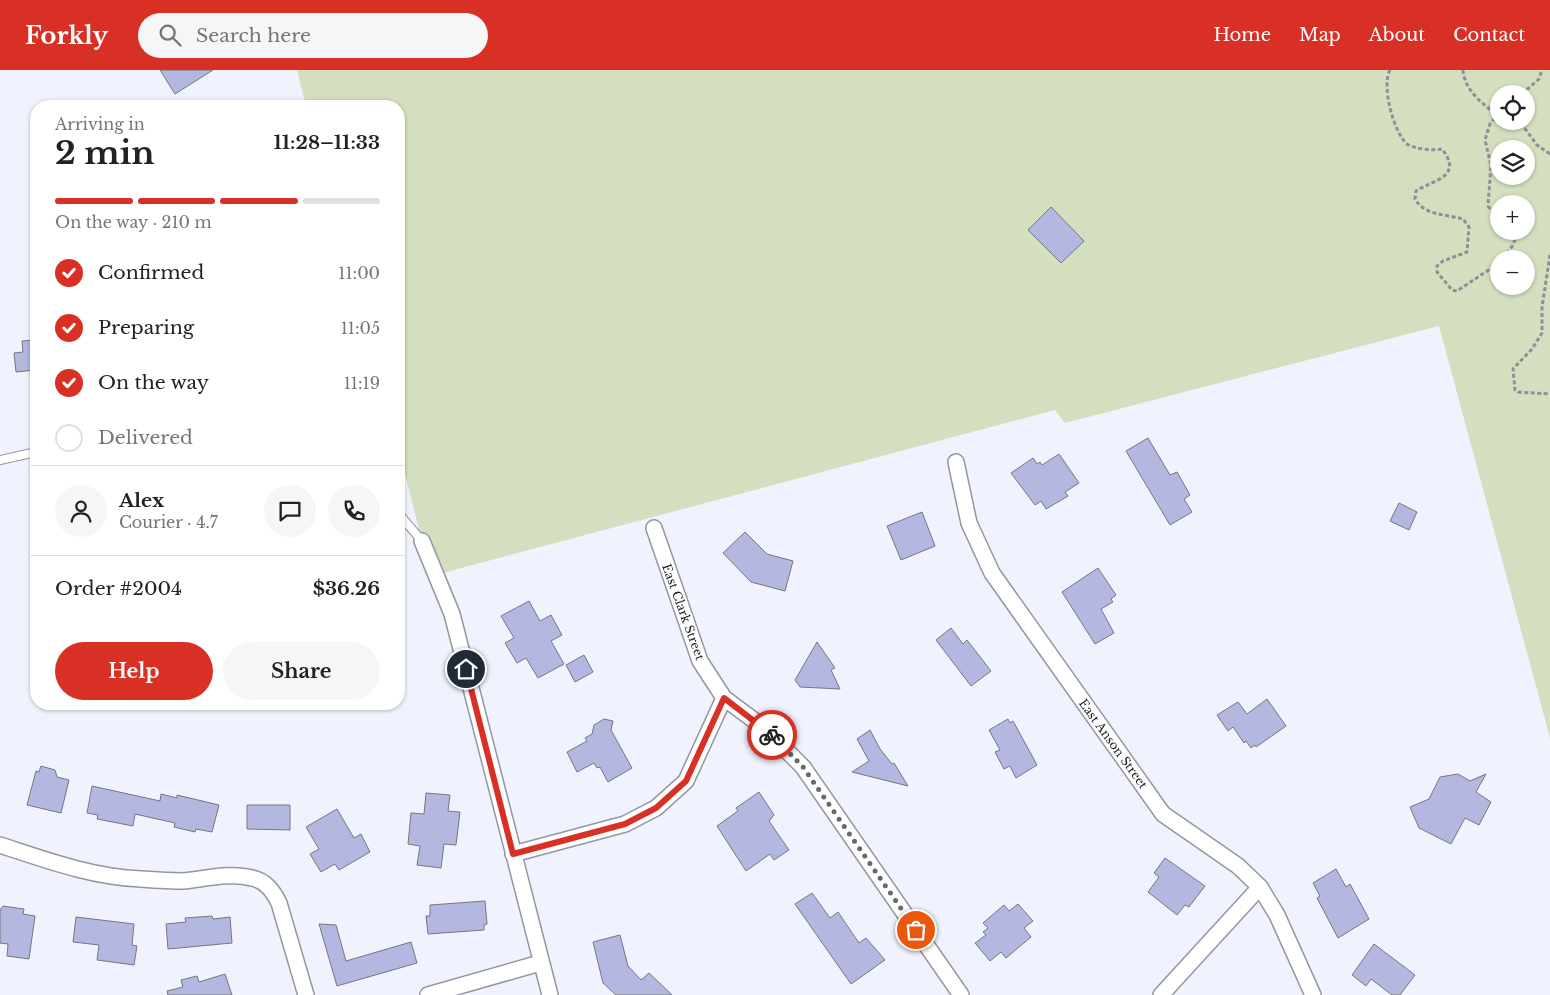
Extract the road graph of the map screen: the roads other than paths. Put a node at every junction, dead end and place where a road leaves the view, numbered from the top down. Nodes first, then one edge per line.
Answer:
1 (30, 453) edge
2 (0, 460) edge
3 (956, 462) dead end
4 (405, 521) edge
5 (654, 528) dead end
6 (422, 541) joint
7 (724, 698) junction
8 (0, 845) edge
9 (513, 854) junction
10 (1260, 887) junction
11 (540, 963) junction
12 (306, 995) edge
13 (428, 995) edge
14 (550, 995) edge
15 (961, 995) edge
16 (1161, 995) edge
17 (1313, 995) edge

1 - 2 lane
3 - 10 street, East Anson Street
4 - 6 lane
5 - 7 street, East Clark Street
6 - 9 street
7 - 9 street
7 - 15 street, East Clark Street
8 - 12 street
9 - 11 street
10 - 16 street
10 - 17 street, East Anson Street
11 - 13 street
11 - 14 street

